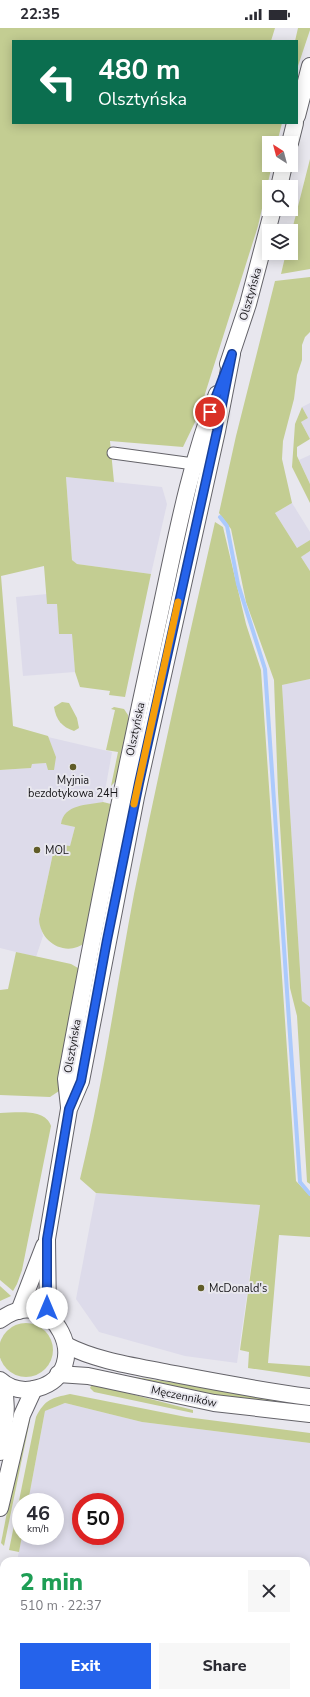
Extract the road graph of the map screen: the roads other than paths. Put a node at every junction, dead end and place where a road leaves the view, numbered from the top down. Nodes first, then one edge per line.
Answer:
1 (310, 66) edge
2 (298, 112) edge
3 (295, 124) edge
4 (292, 136) edge
5 (271, 216) edge
6 (113, 453) dead end
7 (202, 465) junction
8 (47, 1239) junction
9 (19, 1311) junction
10 (48, 1317) junction
11 (0, 1320) edge
12 (66, 1345) junction
13 (58, 1374) junction
14 (2, 1381) edge
15 (34, 1389) junction
16 (310, 1397) edge
17 (310, 1414) edge
18 (0, 1452) edge
19 (0, 1508) edge

1 - 2 main road
3 - 4 main road
5 - 7 main road, Olsztyńska
6 - 7 street
7 - 8 main road, Olsztyńska
8 - 9 main road, Olsztyńska
8 - 10 main road, Olsztyńska
9 - 10 main road
9 - 11 main road
10 - 12 main road
12 - 13 main road
12 - 16 main road, Męczenników
13 - 15 main road
13 - 17 main road, Męczenników
14 - 15 main road
14 - 18 main road
15 - 19 main road

